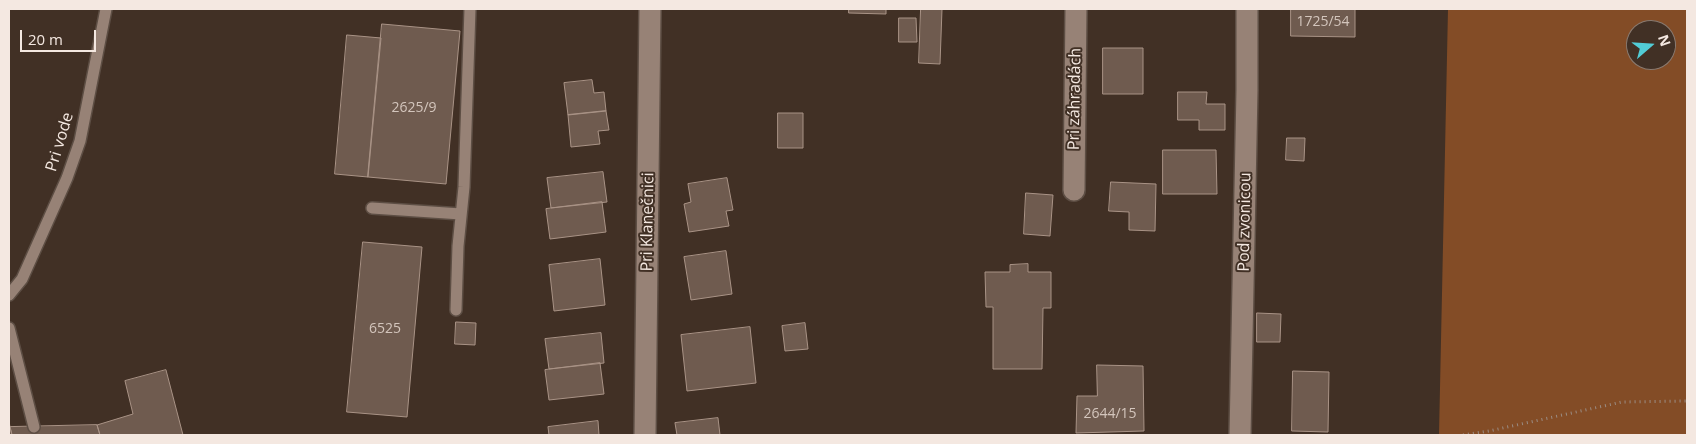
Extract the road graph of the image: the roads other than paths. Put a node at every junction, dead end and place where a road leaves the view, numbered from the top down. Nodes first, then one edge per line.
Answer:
1 (106, 9) edge
2 (470, 9) edge
3 (650, 9) edge
4 (1076, 9) edge
5 (1247, 9) edge
6 (1074, 190) dead end
7 (372, 208) dead end
8 (461, 214) junction
9 (9, 295) edge
10 (456, 310) dead end
11 (9, 328) edge
12 (34, 427) dead end
13 (645, 435) edge
14 (1240, 435) edge

1 - 9 lane, Pri vode
2 - 8 lane
3 - 13 street, Pri Klanečnici
4 - 6 street, Pri záhradách
5 - 14 street, Pod zvonicou
7 - 8 lane
8 - 10 lane
11 - 12 lane

